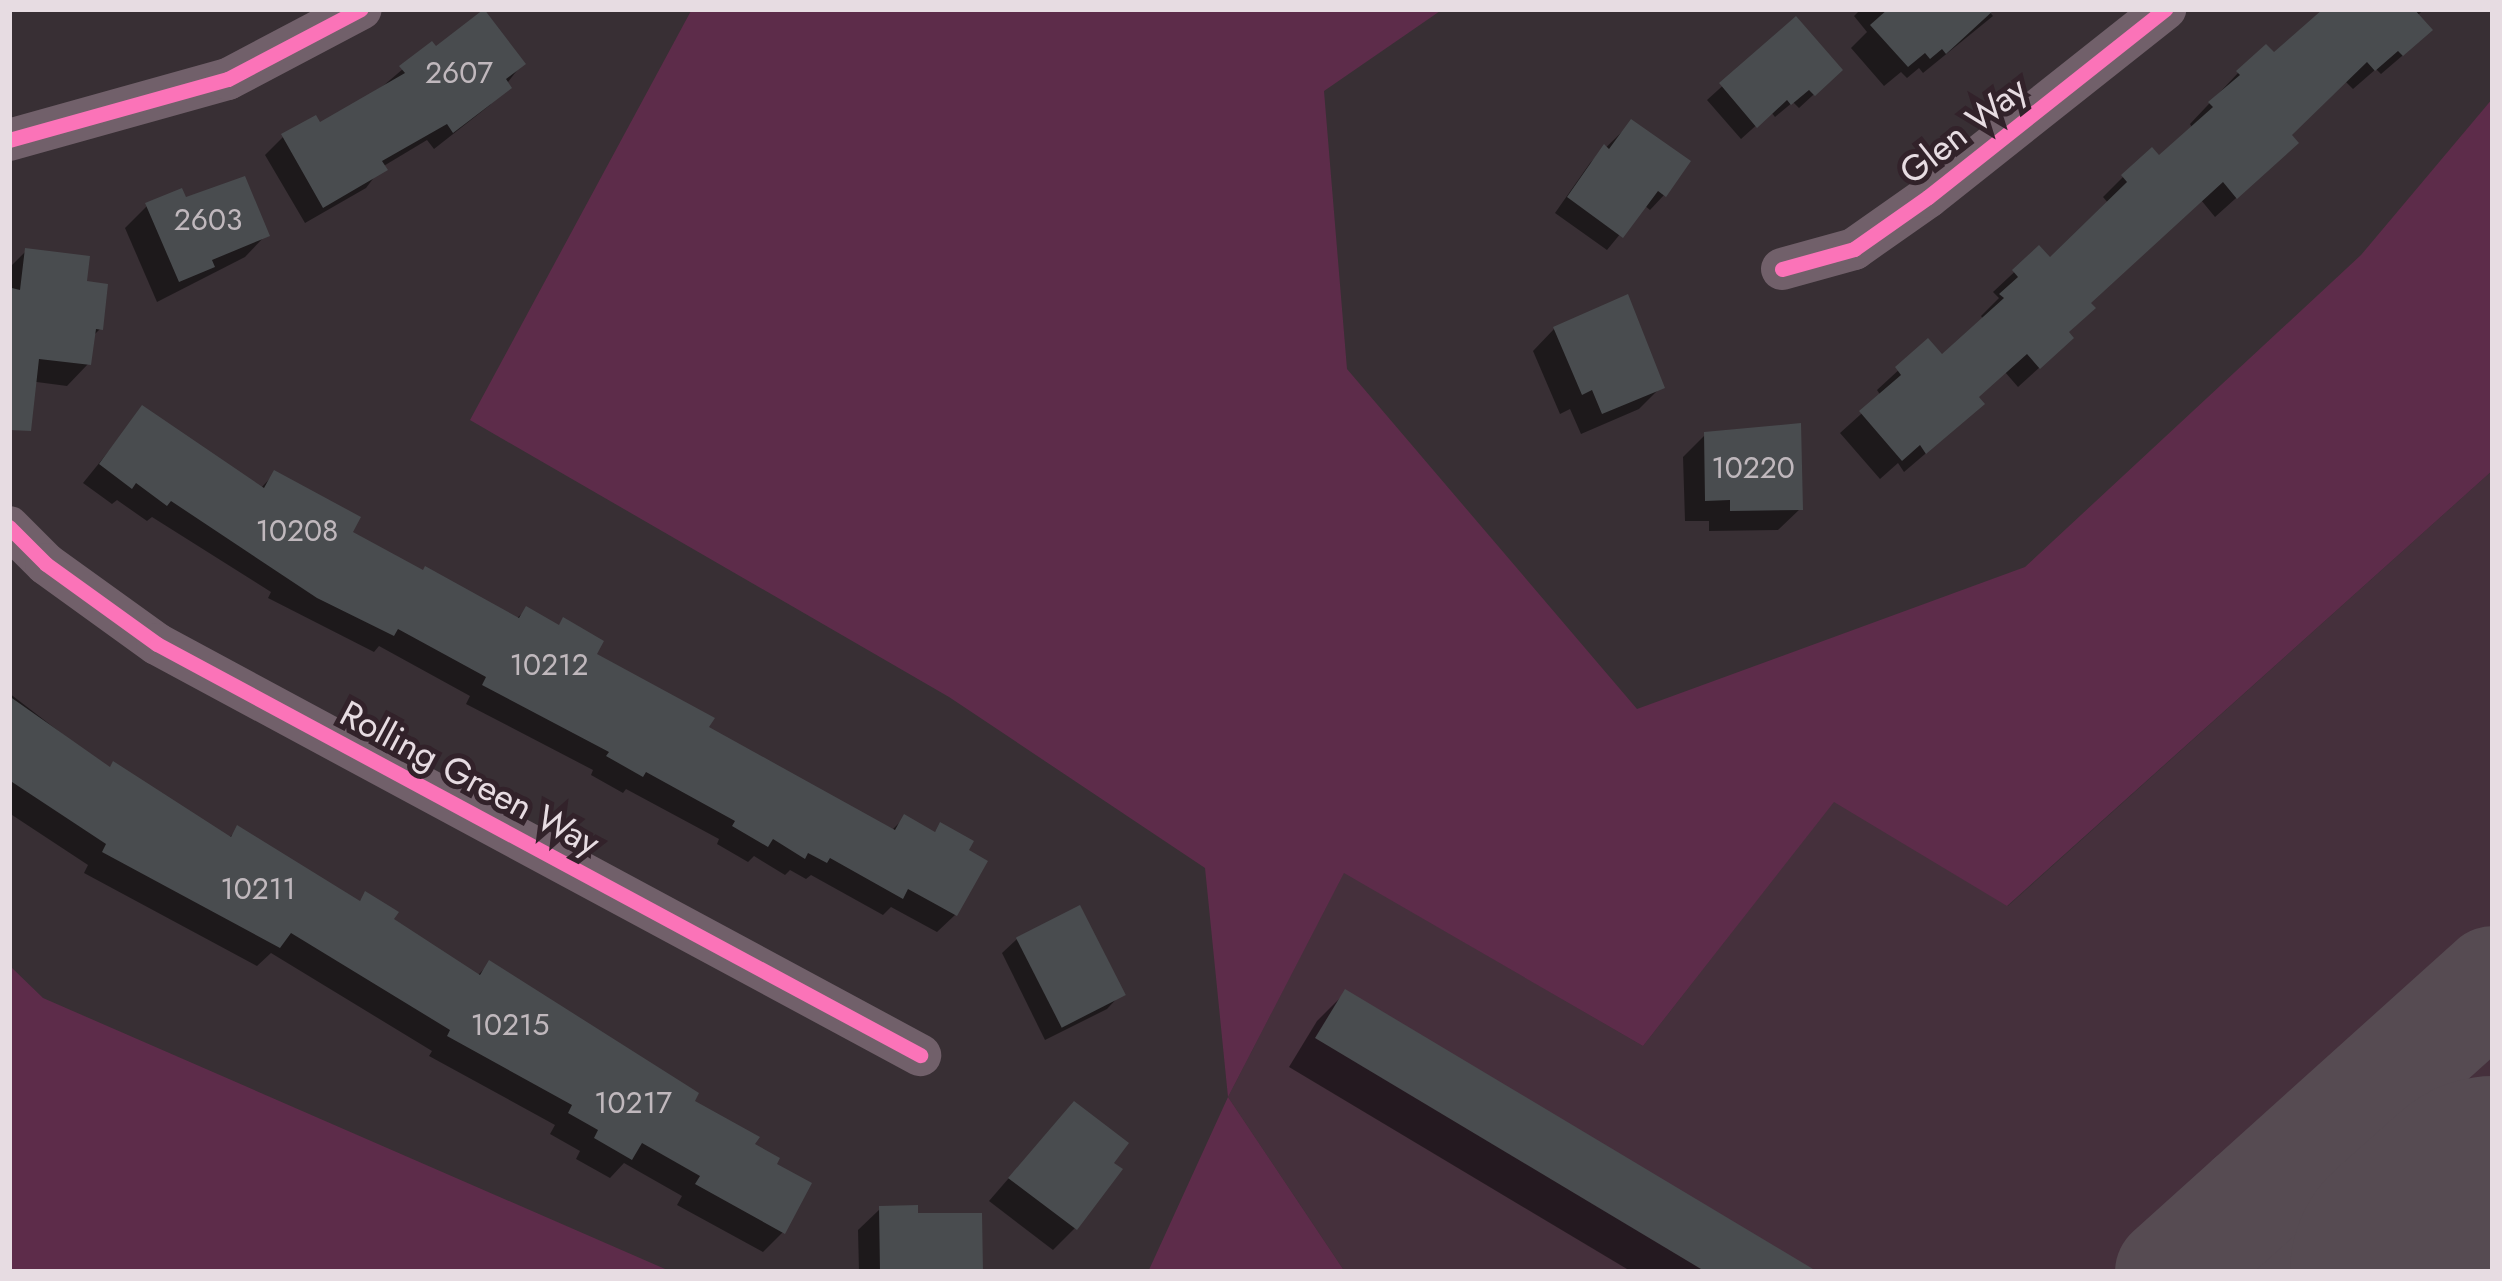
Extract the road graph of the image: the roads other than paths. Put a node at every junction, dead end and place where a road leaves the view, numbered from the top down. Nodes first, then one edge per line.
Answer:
1 (361, 9) edge
2 (2165, 9) edge
3 (9, 140) edge
4 (1782, 269) dead end
5 (9, 527) edge
6 (920, 1054) dead end

1 - 3 street
2 - 4 street, Glen Way
5 - 6 street, Rolling Green Way

